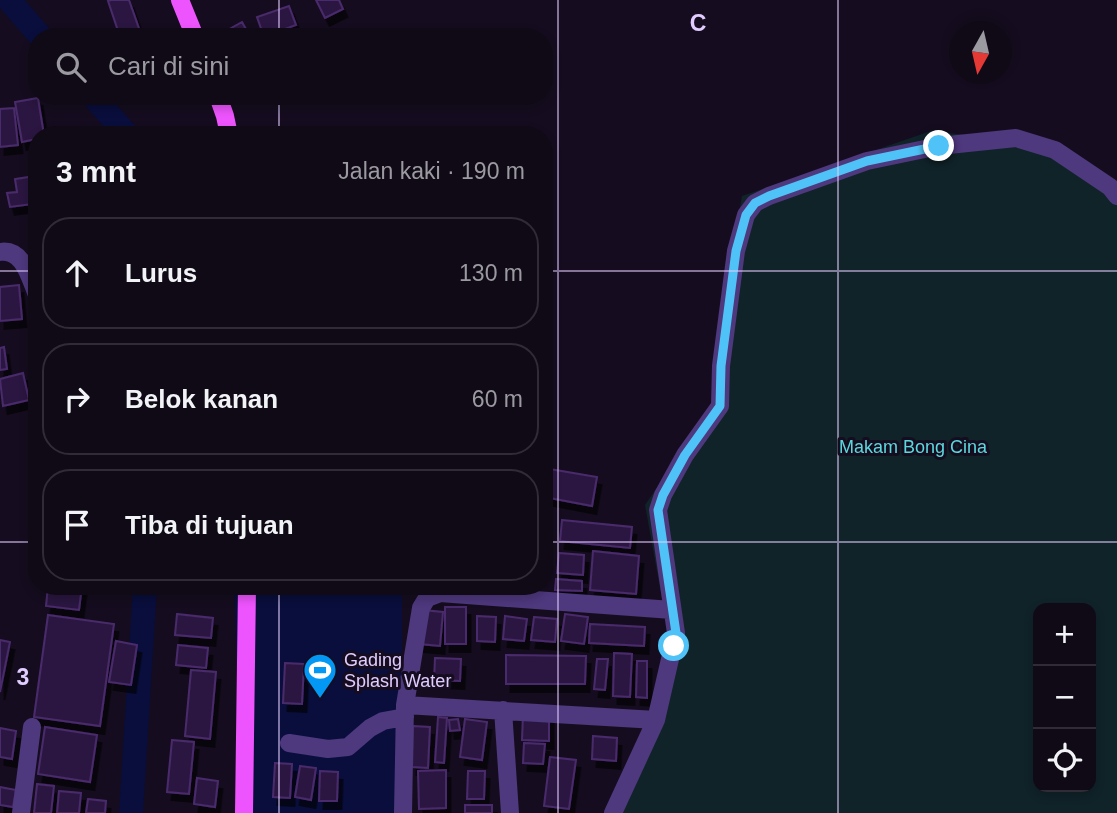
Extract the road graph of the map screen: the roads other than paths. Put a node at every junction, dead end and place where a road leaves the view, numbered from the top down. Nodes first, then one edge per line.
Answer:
1 (185, 1) edge
2 (192, 28) edge
3 (221, 105) edge
4 (227, 126) edge
5 (1115, 191) edge
6 (0, 252) edge
7 (28, 272) edge
8 (247, 595) edge
9 (435, 595) edge
10 (467, 595) edge
11 (672, 610) junction
12 (503, 710) junction
13 (405, 711) junction
14 (656, 720) junction
15 (33, 727) dead end
16 (289, 744) dead end
17 (21, 813) edge
18 (244, 813) edge
19 (403, 813) edge
20 (510, 813) edge
21 (613, 813) edge

1 - 2 main road
3 - 4 main road
5 - 11 street
6 - 7 street
8 - 18 main road
9 - 13 street
10 - 11 street
11 - 14 street
12 - 13 street
12 - 14 street
12 - 20 street
13 - 16 street
13 - 19 street
14 - 21 street
15 - 17 street

